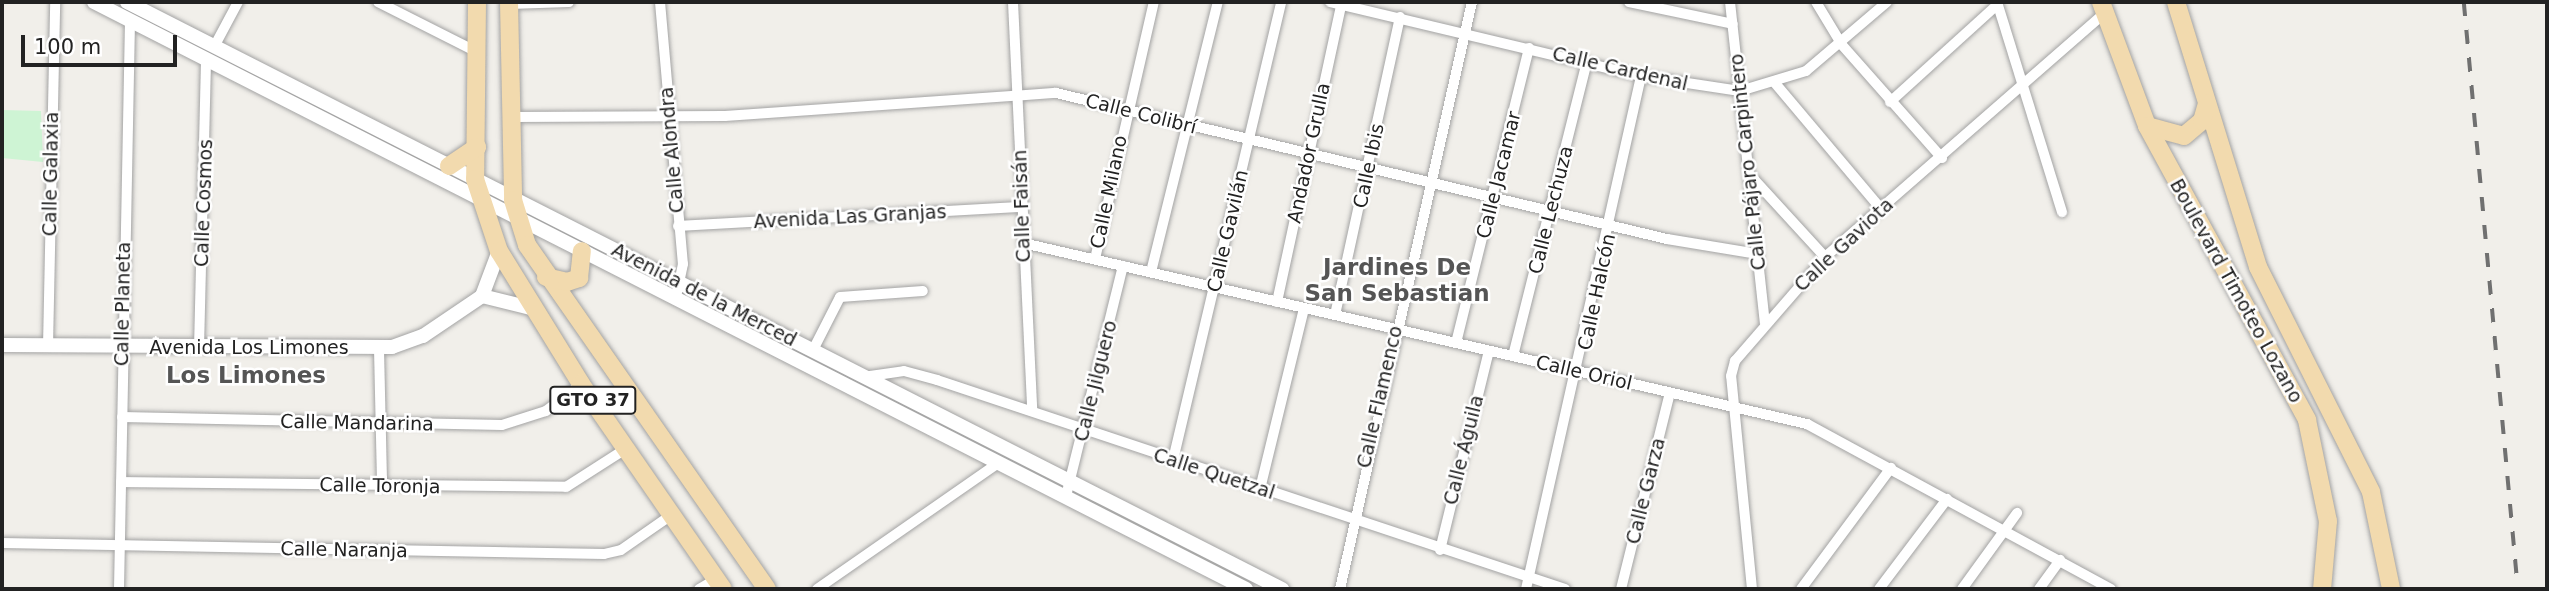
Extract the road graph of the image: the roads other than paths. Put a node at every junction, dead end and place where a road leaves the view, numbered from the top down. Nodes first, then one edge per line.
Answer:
1 (55, 2) edge
2 (94, 2) edge
3 (127, 2) edge
4 (238, 2) edge
5 (378, 2) edge
6 (477, 2) edge
7 (569, 2) edge
8 (660, 2) edge
9 (1013, 2) edge
10 (1154, 2) edge
11 (1218, 2) edge
12 (1281, 2) edge
13 (1472, 2) edge
14 (1629, 2) edge
15 (1730, 2) edge
16 (1816, 2) edge
17 (1887, 2) edge
18 (2176, 2) edge
19 (509, 3) edge
20 (1335, 3) edge
21 (1997, 3) edge
22 (2102, 8) edge
23 (1400, 17) junction
24 (130, 19) junction
25 (1733, 24) junction
26 (1465, 33) junction
27 (1842, 45) junction
28 (1529, 48) junction
29 (210, 52) junction
30 (477, 52) junction
31 (1587, 62) junction
32 (1641, 76) junction
33 (1774, 83) junction
34 (2021, 89) junction
35 (1740, 91) junction
36 (1018, 96) junction
37 (1890, 102) junction
38 (2207, 104) junction
39 (1126, 109) junction
40 (669, 115) junction
41 (512, 117) junction
42 (1188, 126) junction
43 (2147, 126) junction
44 (1250, 139) junction
45 (477, 147) junction
46 (1309, 152) junction
47 (1942, 158) junction
48 (449, 166) junction
49 (1369, 166) junction
50 (1749, 174) junction
51 (475, 179) junction
52 (1432, 181) junction
53 (1495, 196) junction
54 (482, 201) junction
55 (1022, 207) junction
56 (515, 208) junction
57 (1553, 209) junction
58 (1881, 209) junction
59 (2062, 212) dead end
60 (1612, 223) junction
61 (678, 226) junction
62 (1023, 243) junction
63 (499, 251) junction
64 (582, 251) junction
65 (1758, 254) junction
66 (1825, 257) junction
67 (1095, 259) junction
68 (1123, 266) junction
69 (1151, 272) junction
70 (546, 277) junction
71 (681, 281) junction
72 (1215, 287) junction
73 (923, 291) dead end
74 (482, 296) junction
75 (676, 297) junction
76 (1277, 302) junction
77 (531, 308) junction
78 (1304, 308) junction
79 (1335, 315) junction
80 (1765, 323) junction
81 (1397, 329) junction
82 (1456, 343) junction
83 (2, 345) edge
84 (48, 346) junction
85 (122, 347) junction
86 (199, 348) junction
87 (379, 349) junction
88 (813, 350) junction
89 (1489, 351) junction
90 (1513, 356) junction
91 (1579, 372) junction
92 (863, 377) junction
93 (580, 384) junction
94 (1670, 393) junction
95 (1736, 408) junction
96 (1032, 411) junction
97 (122, 416) junction
98 (382, 423) junction
99 (1084, 430) junction
100 (627, 448) junction
101 (1173, 460) junction
102 (998, 463) junction
103 (1891, 468) junction
104 (121, 482) junction
105 (382, 486) junction
106 (1069, 489) junction
107 (1259, 489) junction
108 (1947, 499) junction
109 (674, 513) junction
110 (2018, 513) dead end
111 (1351, 519) junction
112 (2005, 531) junction
113 (2, 543) edge
114 (120, 544) junction
115 (1440, 550) junction
116 (2060, 560) junction
117 (720, 584) edge
118 (1528, 584) edge
119 (119, 589) edge
120 (699, 589) edge
121 (767, 589) edge
122 (817, 589) edge
123 (1246, 589) edge
124 (1282, 589) edge
125 (1340, 589) edge
126 (1565, 589) edge
127 (1621, 589) edge
128 (1752, 589) edge
129 (1801, 589) edge
130 (1879, 589) edge
131 (1962, 589) edge
132 (2039, 589) edge
133 (2111, 589) edge
134 (2322, 589) edge
135 (2391, 589) edge

1 - 84 street, Calle Galaxia
2 - 24 street, Avenida de la Merced
3 - 29 street, Avenida de la Merced
4 - 29 street
5 - 30 street
6 - 30 main road, GTO 37
7 - 19 street
8 - 40 street, Calle Alondra
9 - 36 street, Calle Faisán
10 - 39 street, Calle Milano
11 - 42 street
12 - 44 street, Calle Gavilán
13 - 26 street, Calle Flamenco
14 - 25 street
15 - 25 street, Calle Pájaro Carpintero
16 - 27 street
17 - 27 street, Calle Cardenal
18 - 38 main road, Boulevard Timoteo Lozano
19 - 41 main road, GTO 37
20 - 23 street, Calle Cardenal
20 - 46 street, Andador Grulla
21 - 34 street
21 - 37 street
22 - 34 street, Calle Gaviota
22 - 43 main road, Boulevard Timoteo Lozano
23 - 26 street, Calle Cardenal
23 - 49 street, Calle Ibis
24 - 29 street, Avenida de la Merced
24 - 85 street, Calle Planeta
25 - 35 street, Calle Pájaro Carpintero
26 - 28 street, Calle Cardenal
26 - 52 street, Calle Flamenco
27 - 33 street, Calle Cardenal
27 - 37 street
28 - 31 street, Calle Cardenal
28 - 53 street, Calle Jacamar
29 - 48 street, Avenida de la Merced
29 - 54 street, Avenida de la Merced
29 - 86 street, Calle Cosmos
30 - 45 main road, GTO 37
31 - 32 street, Calle Cardenal
31 - 57 street, Calle Lechuza
32 - 35 street, Calle Cardenal
32 - 60 street, Calle Halcón
33 - 35 street, Calle Cardenal
33 - 58 street
34 - 47 street, Calle Gaviota
34 - 59 street
35 - 50 street, Calle Pájaro Carpintero
36 - 39 street, Calle Colibrí
36 - 40 street, Calle Colibrí
36 - 55 street, Calle Faisán
37 - 47 street
38 - 43 main road
38 - 135 main road, Boulevard Timoteo Lozano
39 - 42 street, Calle Colibrí
39 - 67 street, Calle Milano
40 - 41 street, Calle Colibrí
40 - 61 street, Calle Alondra
41 - 56 main road, GTO 37
42 - 44 street, Calle Colibrí
42 - 69 street
43 - 134 main road, Boulevard Timoteo Lozano
44 - 46 street, Calle Colibrí
44 - 72 street, Calle Gavilán
45 - 48 main road
45 - 51 main road, GTO 37
46 - 49 street, Calle Colibrí
46 - 76 street, Andador Grulla
47 - 58 street, Calle Gaviota
48 - 51 street, Avenida de la Merced
49 - 52 street, Calle Colibrí
49 - 79 street, Calle Ibis
50 - 65 street, Calle Pájaro Carpintero
50 - 66 street
51 - 54 main road, GTO 37
51 - 56 street, Avenida de la Merced
52 - 53 street, Calle Colibrí
52 - 81 street, Calle Flamenco
53 - 57 street, Calle Colibrí
53 - 82 street, Calle Jacamar
54 - 56 street, Avenida de la Merced
54 - 63 main road, GTO 37
55 - 61 street, Avenida Las Granjas
55 - 62 street, Calle Faisán
56 - 64 street, Avenida de la Merced
56 - 70 main road, GTO 37
56 - 71 street, Avenida de la Merced
57 - 60 street, Calle Colibrí
57 - 90 street, Calle Lechuza
58 - 66 street, Calle Gaviota
60 - 65 street, Calle Colibrí
60 - 91 street, Calle Halcón
61 - 71 street, Calle Alondra
62 - 67 street, Calle Oriol
62 - 96 street, Calle Faisán
63 - 74 street
63 - 77 main road, GTO 37
64 - 70 main road
64 - 75 street, Avenida de la Merced
65 - 80 street, Calle Pájaro Carpintero
66 - 80 street, Calle Gaviota
67 - 68 street, Calle Oriol
68 - 69 street, Calle Oriol
68 - 99 street, Calle Jilguero
69 - 72 street, Calle Oriol
70 - 121 main road, GTO 37
71 - 75 street, Calle Alondra
71 - 88 street, Avenida de la Merced
72 - 76 street, Calle Oriol
72 - 101 street, Calle Gavilán
73 - 88 street
74 - 77 street
74 - 87 street, Avenida Los Limones
75 - 102 street, Avenida de la Merced
76 - 78 street, Calle Oriol
77 - 93 main road, GTO 37
78 - 79 street, Calle Oriol
78 - 107 street
79 - 81 street, Calle Oriol
80 - 95 street, Calle Gaviota
81 - 82 street, Calle Oriol
81 - 111 street, Calle Flamenco
82 - 89 street, Calle Oriol
83 - 84 street, Avenida Los Limones
84 - 85 street, Avenida Los Limones
85 - 86 street, Avenida Los Limones
85 - 97 street, Calle Planeta
86 - 87 street, Avenida Los Limones
87 - 98 street
88 - 92 street, Avenida de la Merced
89 - 90 street, Calle Oriol
89 - 115 street, Calle Águila
90 - 91 street, Calle Oriol
91 - 94 street, Calle Oriol
91 - 118 street, Calle Halcón
92 - 96 street, Calle Quetzal
92 - 106 street, Avenida de la Merced
93 - 98 street, Calle Mandarina
93 - 100 main road, GTO 37
94 - 95 street, Calle Oriol
94 - 127 street, Calle Garza
95 - 103 street, Calle Oriol
95 - 128 street, Calle Gaviota
96 - 99 street, Calle Quetzal
97 - 98 street, Calle Mandarina
97 - 104 street, Calle Planeta
98 - 105 street
99 - 101 street, Calle Quetzal
99 - 106 street, Calle Jilguero
100 - 105 street, Calle Toronja
100 - 109 main road, GTO 37
101 - 107 street, Calle Quetzal
102 - 106 street, Avenida de la Merced
102 - 122 street
103 - 108 street, Calle Oriol
103 - 129 street
104 - 105 street, Calle Toronja
104 - 114 street, Calle Planeta
106 - 123 street, Avenida de la Merced
106 - 124 street, Avenida de la Merced
107 - 111 street, Calle Quetzal
108 - 112 street, Calle Oriol
108 - 130 street
109 - 114 street, Calle Naranja
109 - 117 main road, GTO 37
110 - 112 street
111 - 115 street, Calle Quetzal
111 - 125 street, Calle Flamenco
112 - 116 street, Calle Oriol
112 - 131 street
113 - 114 street, Calle Naranja
114 - 119 street, Calle Planeta
115 - 118 street, Calle Quetzal
116 - 132 street
116 - 133 street, Calle Oriol
117 - 120 street
118 - 126 street, Calle Quetzal

